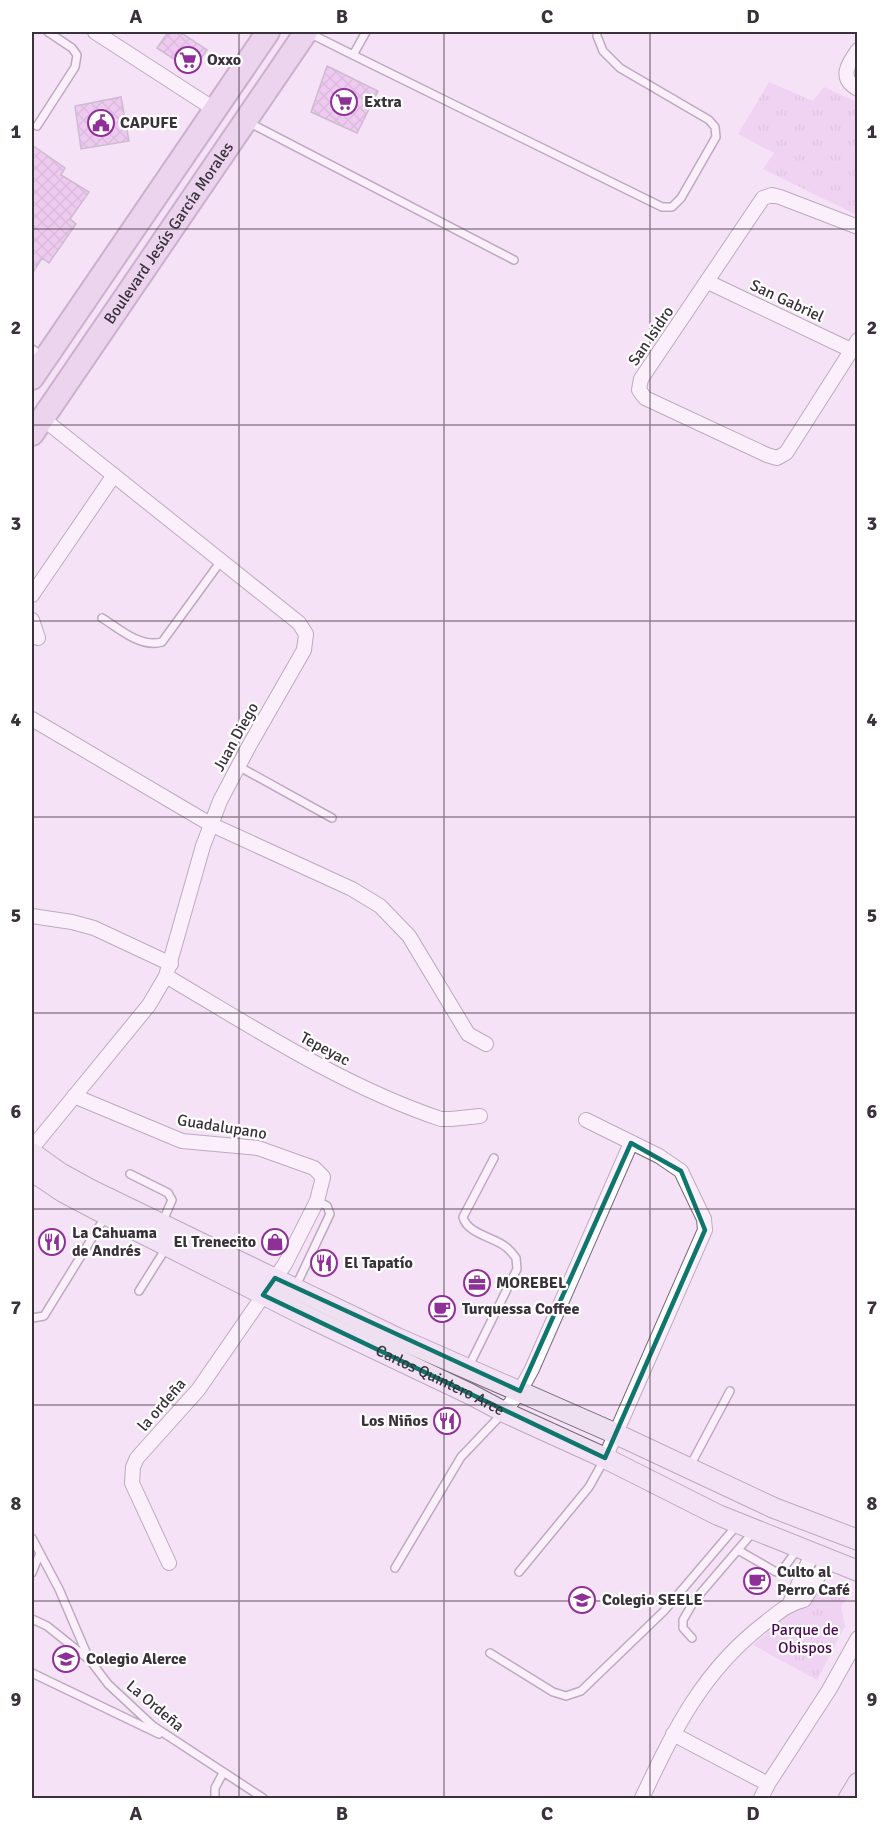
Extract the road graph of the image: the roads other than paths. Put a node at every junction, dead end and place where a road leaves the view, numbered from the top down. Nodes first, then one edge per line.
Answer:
1 (48, 32) edge
2 (95, 32) edge
3 (270, 32) edge
4 (306, 32) edge
5 (366, 32) edge
6 (597, 36) dead end
7 (858, 50) edge
8 (353, 55) junction
9 (287, 60) junction
10 (858, 88) edge
11 (214, 110) junction
12 (245, 121) junction
13 (37, 126) dead end
14 (858, 227) edge
15 (514, 260) dead end
16 (708, 282) junction
17 (855, 345) edge
18 (38, 353) edge
19 (32, 378) edge
20 (37, 426) edge
21 (114, 475) junction
22 (221, 561) junction
23 (32, 595) edge
24 (102, 618) dead end
25 (32, 620) edge
26 (38, 638) dead end
27 (32, 719) edge
28 (238, 766) junction
29 (332, 818) dead end
30 (210, 825) junction
31 (32, 916) edge
32 (168, 970) junction
33 (486, 1044) dead end
34 (74, 1096) junction
35 (480, 1116) dead end
36 (586, 1120) dead end
37 (631, 1143) junction
38 (32, 1148) edge
39 (32, 1153) edge
40 (494, 1158) dead end
41 (32, 1171) edge
42 (130, 1174) dead end
43 (317, 1201) junction
44 (106, 1215) junction
45 (161, 1224) junction
46 (167, 1246) junction
47 (274, 1278) junction
48 (139, 1291) dead end
49 (263, 1294) junction
50 (289, 1297) junction
51 (32, 1318) edge
52 (468, 1369) junction
53 (520, 1391) junction
54 (730, 1391) dead end
55 (504, 1412) junction
56 (614, 1433) junction
57 (605, 1458) junction
58 (689, 1469) junction
59 (746, 1527) junction
60 (32, 1538) edge
61 (858, 1540) edge
62 (738, 1550) junction
63 (40, 1552) junction
64 (814, 1560) junction
65 (169, 1563) dead end
66 (395, 1568) dead end
67 (858, 1571) edge
68 (519, 1572) dead end
69 (32, 1573) edge
70 (790, 1604) junction
71 (32, 1619) edge
72 (692, 1638) dead end
73 (858, 1638) edge
74 (490, 1653) dead end
75 (89, 1659) junction
76 (32, 1673) edge
77 (674, 1734) junction
78 (181, 1745) junction
79 (224, 1773) junction
80 (858, 1783) edge
81 (768, 1784) junction
82 (215, 1798) edge
83 (263, 1798) edge
84 (642, 1798) edge
85 (761, 1798) edge
86 (849, 1798) edge

1 - 13 lane
2 - 11 street
3 - 9 main road
3 - 11 main road, Boulevard Jesús García Morales
4 - 8 lane
4 - 9 main road, Boulevard Jesús García Morales
5 - 8 lane
6 - 8 lane
7 - 10 street
9 - 12 main road, Boulevard Jesús García Morales
11 - 18 main road, Boulevard Jesús García Morales
12 - 15 lane
12 - 20 main road, Boulevard Jesús García Morales
14 - 16 street, San Isidro
16 - 17 street, San Gabriel
16 - 17 street, San Isidro
18 - 19 main road, Boulevard Jesús García Morales
20 - 21 street, Juan Diego
21 - 22 street, Juan Diego
21 - 23 street
22 - 24 lane
22 - 28 street, Juan Diego
25 - 26 street
27 - 30 street
28 - 29 lane
28 - 30 street, Juan Diego
30 - 32 street, Juan Diego
30 - 33 street
31 - 32 street, Tepeyac
32 - 34 street, Juan Diego
32 - 35 street, Tepeyac
34 - 38 street, Juan Diego
34 - 43 street, Guadalupano
36 - 37 street
37 - 53 street
37 - 56 street
39 - 45 main road, Carlos Quintero Arce
40 - 52 lane
41 - 44 main road, Carlos Quintero Arce
42 - 45 lane
43 - 47 street, Guadalupano
43 - 50 lane
44 - 46 main road, Carlos Quintero Arce
44 - 51 lane
45 - 47 main road, Carlos Quintero Arce
46 - 48 lane
46 - 49 main road, Carlos Quintero Arce
47 - 49 street, la ordeña
47 - 50 main road, Carlos Quintero Arce
49 - 50 main road, Carlos Quintero Arce
49 - 65 street, la ordeña
50 - 52 main road, Carlos Quintero Arce
50 - 55 main road, Carlos Quintero Arce
52 - 53 main road, Carlos Quintero Arce
53 - 55 street
53 - 56 main road, Carlos Quintero Arce
54 - 58 lane
55 - 57 main road, Carlos Quintero Arce
55 - 66 lane
56 - 57 street
56 - 58 main road, Carlos Quintero Arce
57 - 59 main road, Carlos Quintero Arce
57 - 68 lane
58 - 61 main road, Carlos Quintero Arce
59 - 62 lane
59 - 64 main road, Carlos Quintero Arce
59 - 74 lane
60 - 63 lane, La Ordeña
62 - 64 lane
62 - 72 lane
63 - 69 lane
63 - 75 lane, La Ordeña
64 - 67 main road, Carlos Quintero Arce
64 - 70 street
64 - 70 street
70 - 77 street
71 - 75 lane
73 - 81 street
75 - 78 lane, La Ordeña
76 - 78 lane
77 - 81 street
77 - 84 street
78 - 79 lane, La Ordeña
79 - 82 lane
79 - 83 lane, La Ordeña
80 - 86 main road
81 - 85 street

